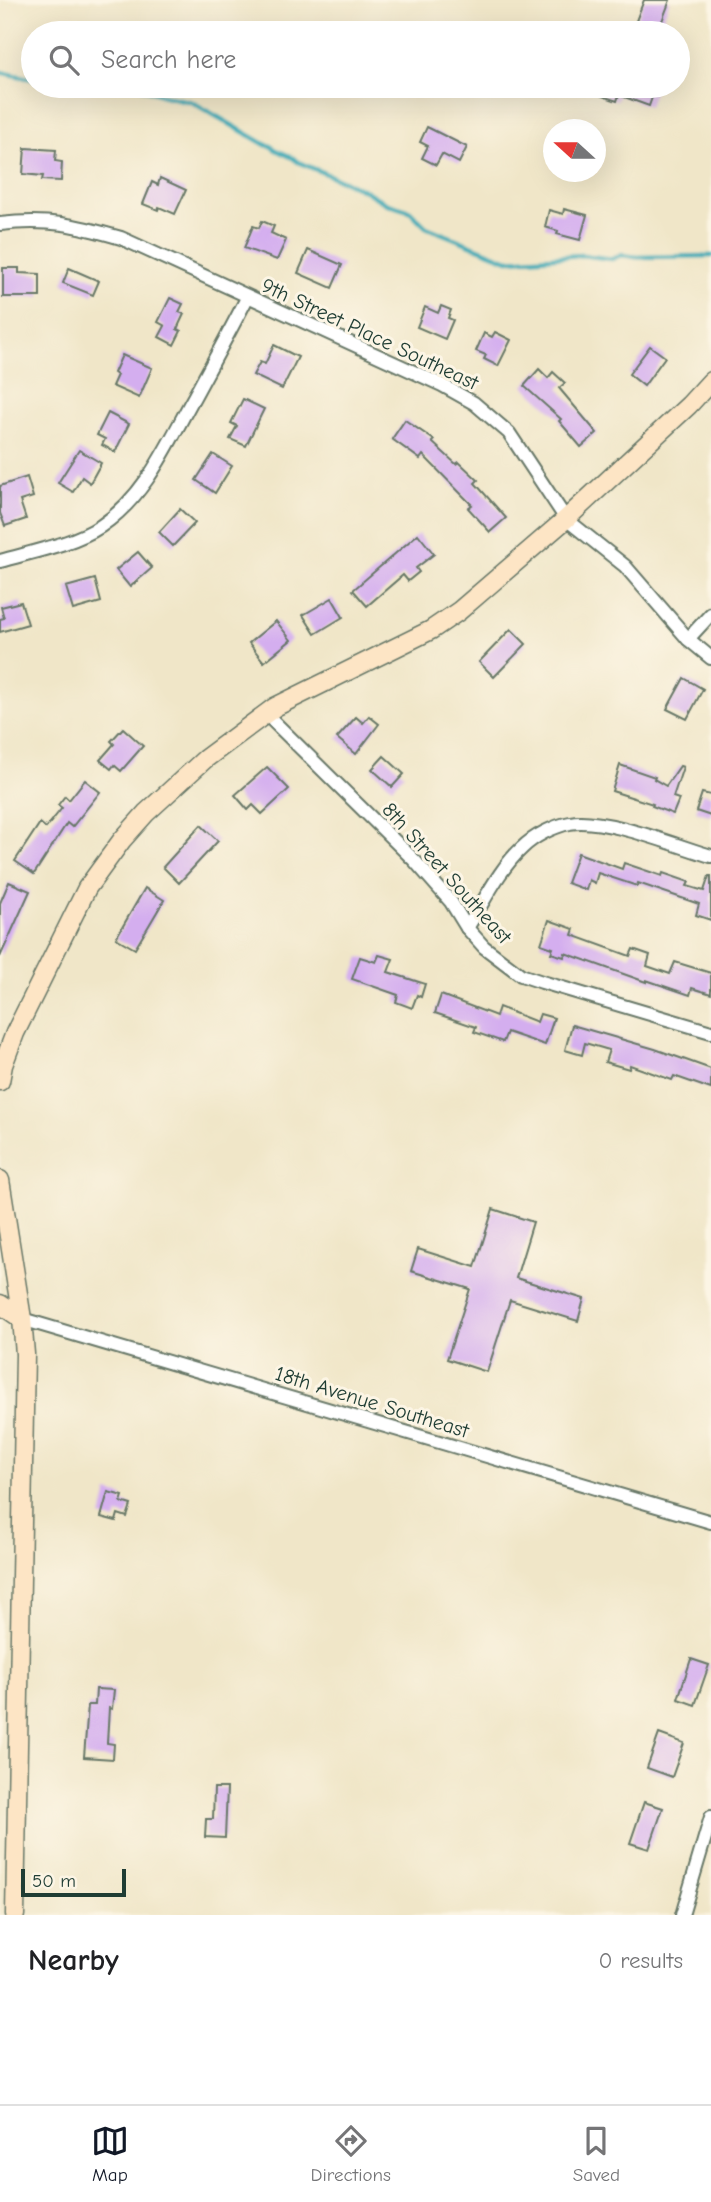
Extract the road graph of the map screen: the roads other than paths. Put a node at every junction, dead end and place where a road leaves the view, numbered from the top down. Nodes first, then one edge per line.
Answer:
1 (0, 224) edge
2 (247, 298) junction
3 (711, 381) edge
4 (566, 519) junction
5 (0, 561) edge
6 (711, 614) edge
7 (688, 639) junction
8 (711, 658) edge
9 (266, 714) junction
10 (711, 856) edge
11 (467, 928) junction
12 (711, 1032) edge
13 (0, 1081) edge
14 (0, 1180) edge
15 (0, 1304) edge
16 (22, 1319) junction
17 (711, 1522) edge
18 (711, 1817) edge
19 (15, 1915) edge
20 (682, 1915) edge

1 - 2 street, 9th Street Place Southeast
2 - 4 street, 9th Street Place Southeast
2 - 5 street
3 - 4 street
4 - 7 street, 9th Street Place Southeast
4 - 9 street
6 - 7 street
7 - 8 street, 9th Street Place Southeast
9 - 11 street, 8th Street Southeast
9 - 13 street
10 - 11 street
11 - 12 street, 8th Street Southeast
14 - 16 street
15 - 16 street
16 - 17 street, 18th Avenue Southeast
16 - 19 street
18 - 20 street

